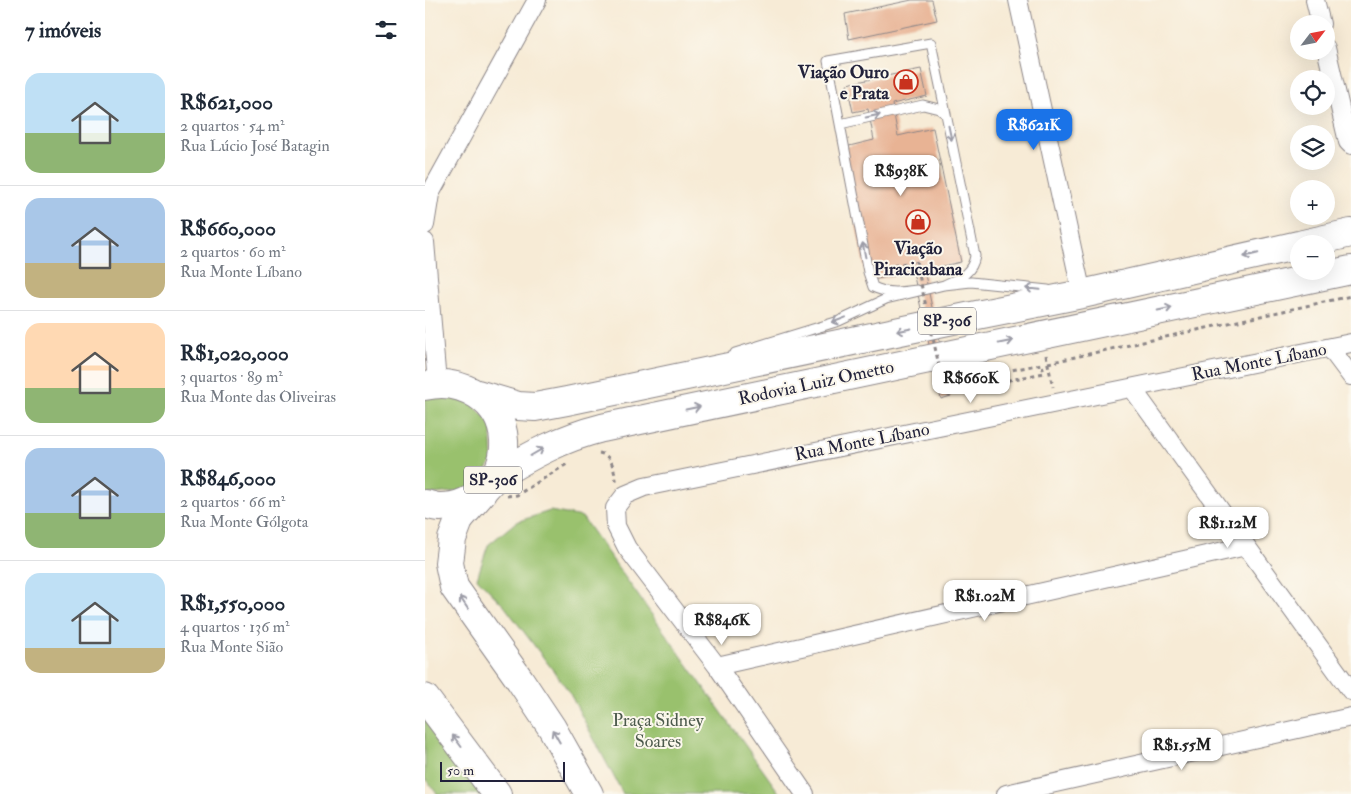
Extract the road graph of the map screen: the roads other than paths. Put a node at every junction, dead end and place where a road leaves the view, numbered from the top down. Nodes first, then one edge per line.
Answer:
1 (537, 0) edge
2 (1018, 0) edge
3 (1315, 0) edge
4 (1319, 15) edge
5 (1329, 60) edge
6 (946, 114) junction
7 (840, 124) junction
8 (1351, 145) edge
9 (425, 225) edge
10 (1351, 233) edge
11 (1335, 237) edge
12 (425, 242) edge
13 (1290, 247) edge
14 (1351, 270) edge
15 (943, 284) junction
16 (917, 290) junction
17 (1081, 294) junction
18 (1351, 343) edge
19 (1330, 348) junction
20 (726, 356) dead end
21 (697, 364) dead end
22 (1351, 376) edge
23 (431, 384) edge
24 (1133, 388) junction
25 (477, 394) junction
26 (594, 396) junction
27 (488, 485) junction
28 (425, 504) edge
29 (1246, 546) junction
30 (717, 666) junction
31 (1351, 691) edge
32 (425, 698) edge
33 (1351, 717) edge
34 (497, 794) edge
35 (589, 794) edge
36 (805, 794) edge
37 (1005, 794) edge

1 - 9 street
2 - 17 street
3 - 4 street
5 - 8 street
7 -> 6 lane
6 - 7 lane
6 -> 15 lane
16 -> 7 lane
10 - 11 main road
12 - 23 street
13 -> 17 main road, Rodovia Luiz Ometto / SP-306
27 -> 14 main road, Rodovia Luiz Ometto / SP-306
15 - 16 lane
17 -> 15 lane
16 -> 20 lane
17 -> 26 main road, Rodovia Luiz Ometto / SP-306
18 - 19 street, Rua Monte Líbano
19 - 22 street
19 - 24 street, Rua Monte Líbano
21 - 26 lane
23 - 25 main road, SP-306
24 - 29 street
24 - 30 street, Rua Monte Líbano
25 - 26 main road, Rodovia Luiz Ometto / SP-306
25 - 27 main road, SP-306
27 - 28 main road, SP-306
35 -> 27 main road
29 - 30 street
29 - 31 street
30 - 36 street
34 -> 32 main road
33 - 37 street

